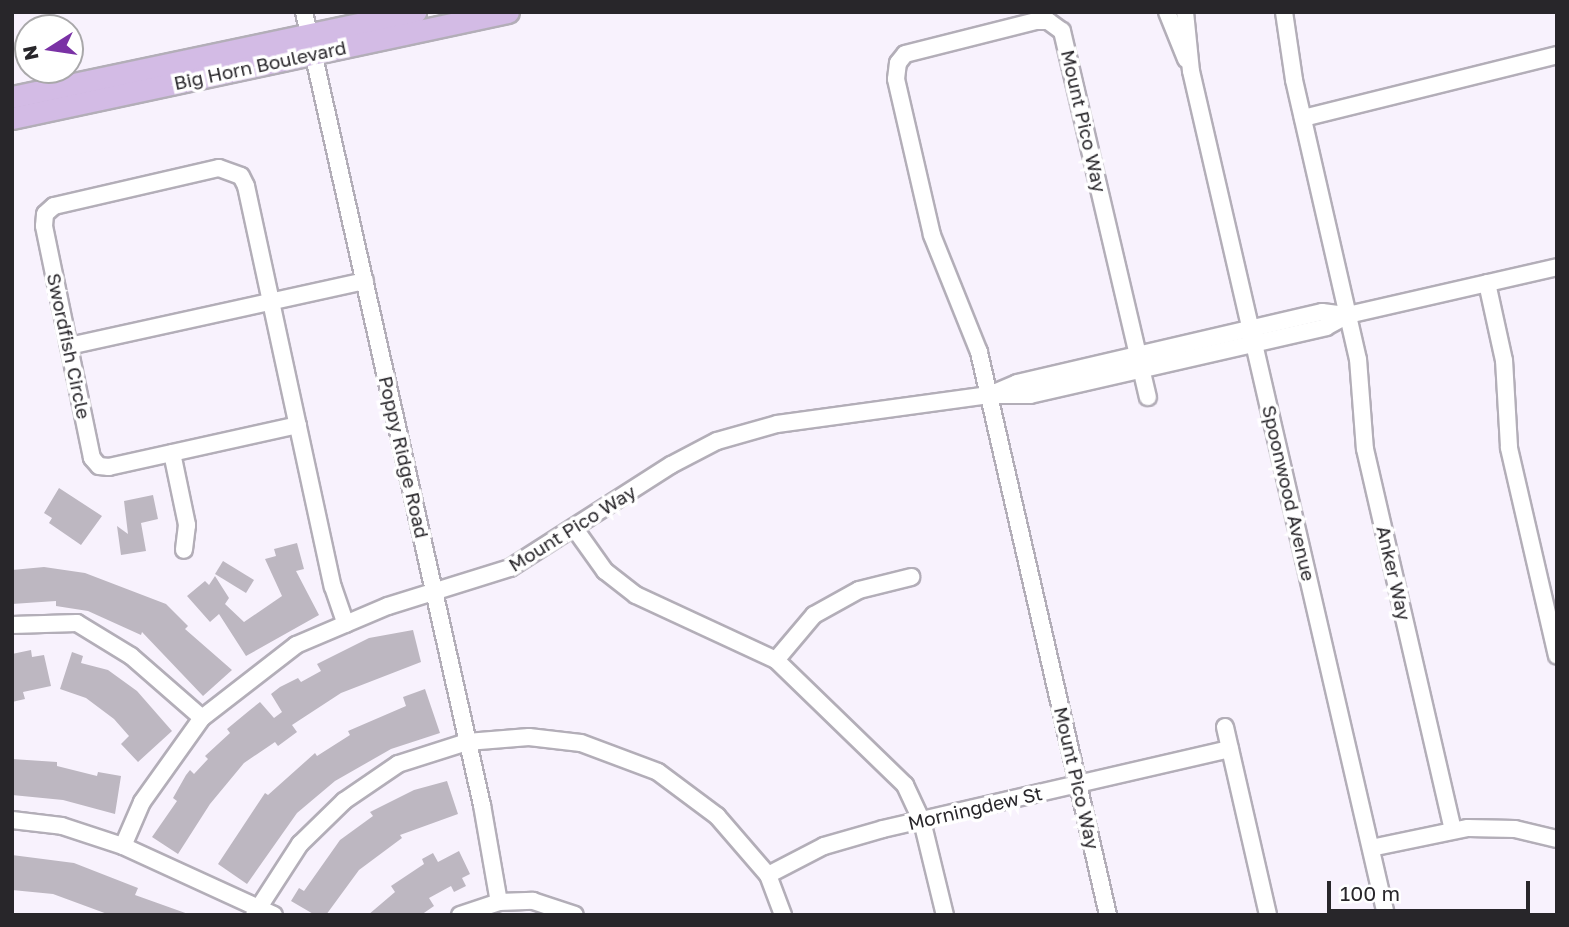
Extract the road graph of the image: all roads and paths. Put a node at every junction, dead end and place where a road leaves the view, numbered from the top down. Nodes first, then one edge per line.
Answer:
1 (304, 12) edge
2 (415, 12) edge
3 (508, 12) edge
4 (1167, 12) edge
5 (1185, 12) edge
6 (1284, 12) edge
7 (311, 44) junction
8 (1557, 55) edge
9 (1191, 71) junction
10 (12, 97) edge
11 (12, 118) edge
12 (1303, 118) junction
13 (1557, 267) edge
14 (365, 281) junction
15 (1487, 283) junction
16 (271, 301) junction
17 (1348, 314) junction
18 (1252, 336) junction
19 (69, 346) junction
20 (1140, 362) junction
21 (989, 395) junction
22 (1148, 397) dead end
23 (298, 425) junction
24 (172, 453) junction
25 (575, 529) junction
26 (184, 550) dead end
27 (911, 577) dead end
28 (434, 591) junction
29 (346, 624) junction
30 (12, 625) edge
31 (1557, 656) edge
32 (776, 660) junction
33 (202, 718) junction
34 (1225, 727) dead end
35 (467, 742) junction
36 (1230, 749) junction
37 (1078, 785) junction
38 (12, 820) edge
39 (922, 821) junction
40 (1453, 830) junction
41 (1557, 839) edge
42 (123, 846) junction
43 (1371, 848) junction
44 (768, 876) junction
45 (499, 902) junction
46 (255, 911) edge
47 (274, 915) edge
48 (460, 915) edge
49 (575, 915) edge
50 (783, 915) edge
51 (945, 915) edge
52 (1108, 915) edge
53 (1268, 915) edge
54 (1386, 915) edge

1 - 7 street, Poppy Ridge Road
2 - 7 main road, Big Horn Boulevard
3 - 7 main road, Big Horn Boulevard
4 - 9 street, Spoonwood Avenue
5 - 9 street, Spoonwood Avenue
6 - 12 street, Anker Way
7 - 10 main road, Big Horn Boulevard
7 - 11 main road, Big Horn Boulevard
7 - 14 street, Poppy Ridge Road
8 - 12 street
9 - 18 street, Spoonwood Avenue
12 - 17 street, Anker Way
13 - 15 street, Mount Pico Way
14 - 16 street
14 - 28 street, Poppy Ridge Road
15 - 17 street, Mount Pico Way
15 - 31 street
16 - 19 street
16 - 19 street, Swordfish Circle
16 - 23 street
17 - 18 street, Mount Pico Way
17 - 40 street, Anker Way
18 - 20 street, Mount Pico Way
18 - 43 street, Spoonwood Avenue
19 - 24 street, Swordfish Circle
20 - 21 street, Mount Pico Way
20 - 21 street, Mount Pico Way
20 - 22 street, Mount Pico Way
21 - 25 street, Mount Pico Way
21 - 37 street, Mount Pico Way
23 - 24 street, Swordfish Circle
23 - 29 street
24 - 26 street
25 - 28 street, Mount Pico Way
25 - 32 street
27 - 32 street
28 - 29 street, Mount Pico Way
28 - 35 street, Poppy Ridge Road
29 - 33 street, Mount Pico Way
30 - 33 street
32 - 39 street
33 - 42 street, Mount Pico Way
34 - 36 street
35 - 44 street
35 - 45 street, Poppy Ridge Road
35 - 46 street
36 - 37 street, Morningdew St
36 - 53 street
37 - 39 street, Morningdew St
37 - 52 street, Mount Pico Way
38 - 42 street
39 - 44 street, Morningdew St
39 - 51 street
40 - 41 street
40 - 43 street
42 - 46 street
43 - 54 street, Spoonwood Avenue
44 - 50 street
45 - 48 street
45 - 49 street
46 - 47 street

